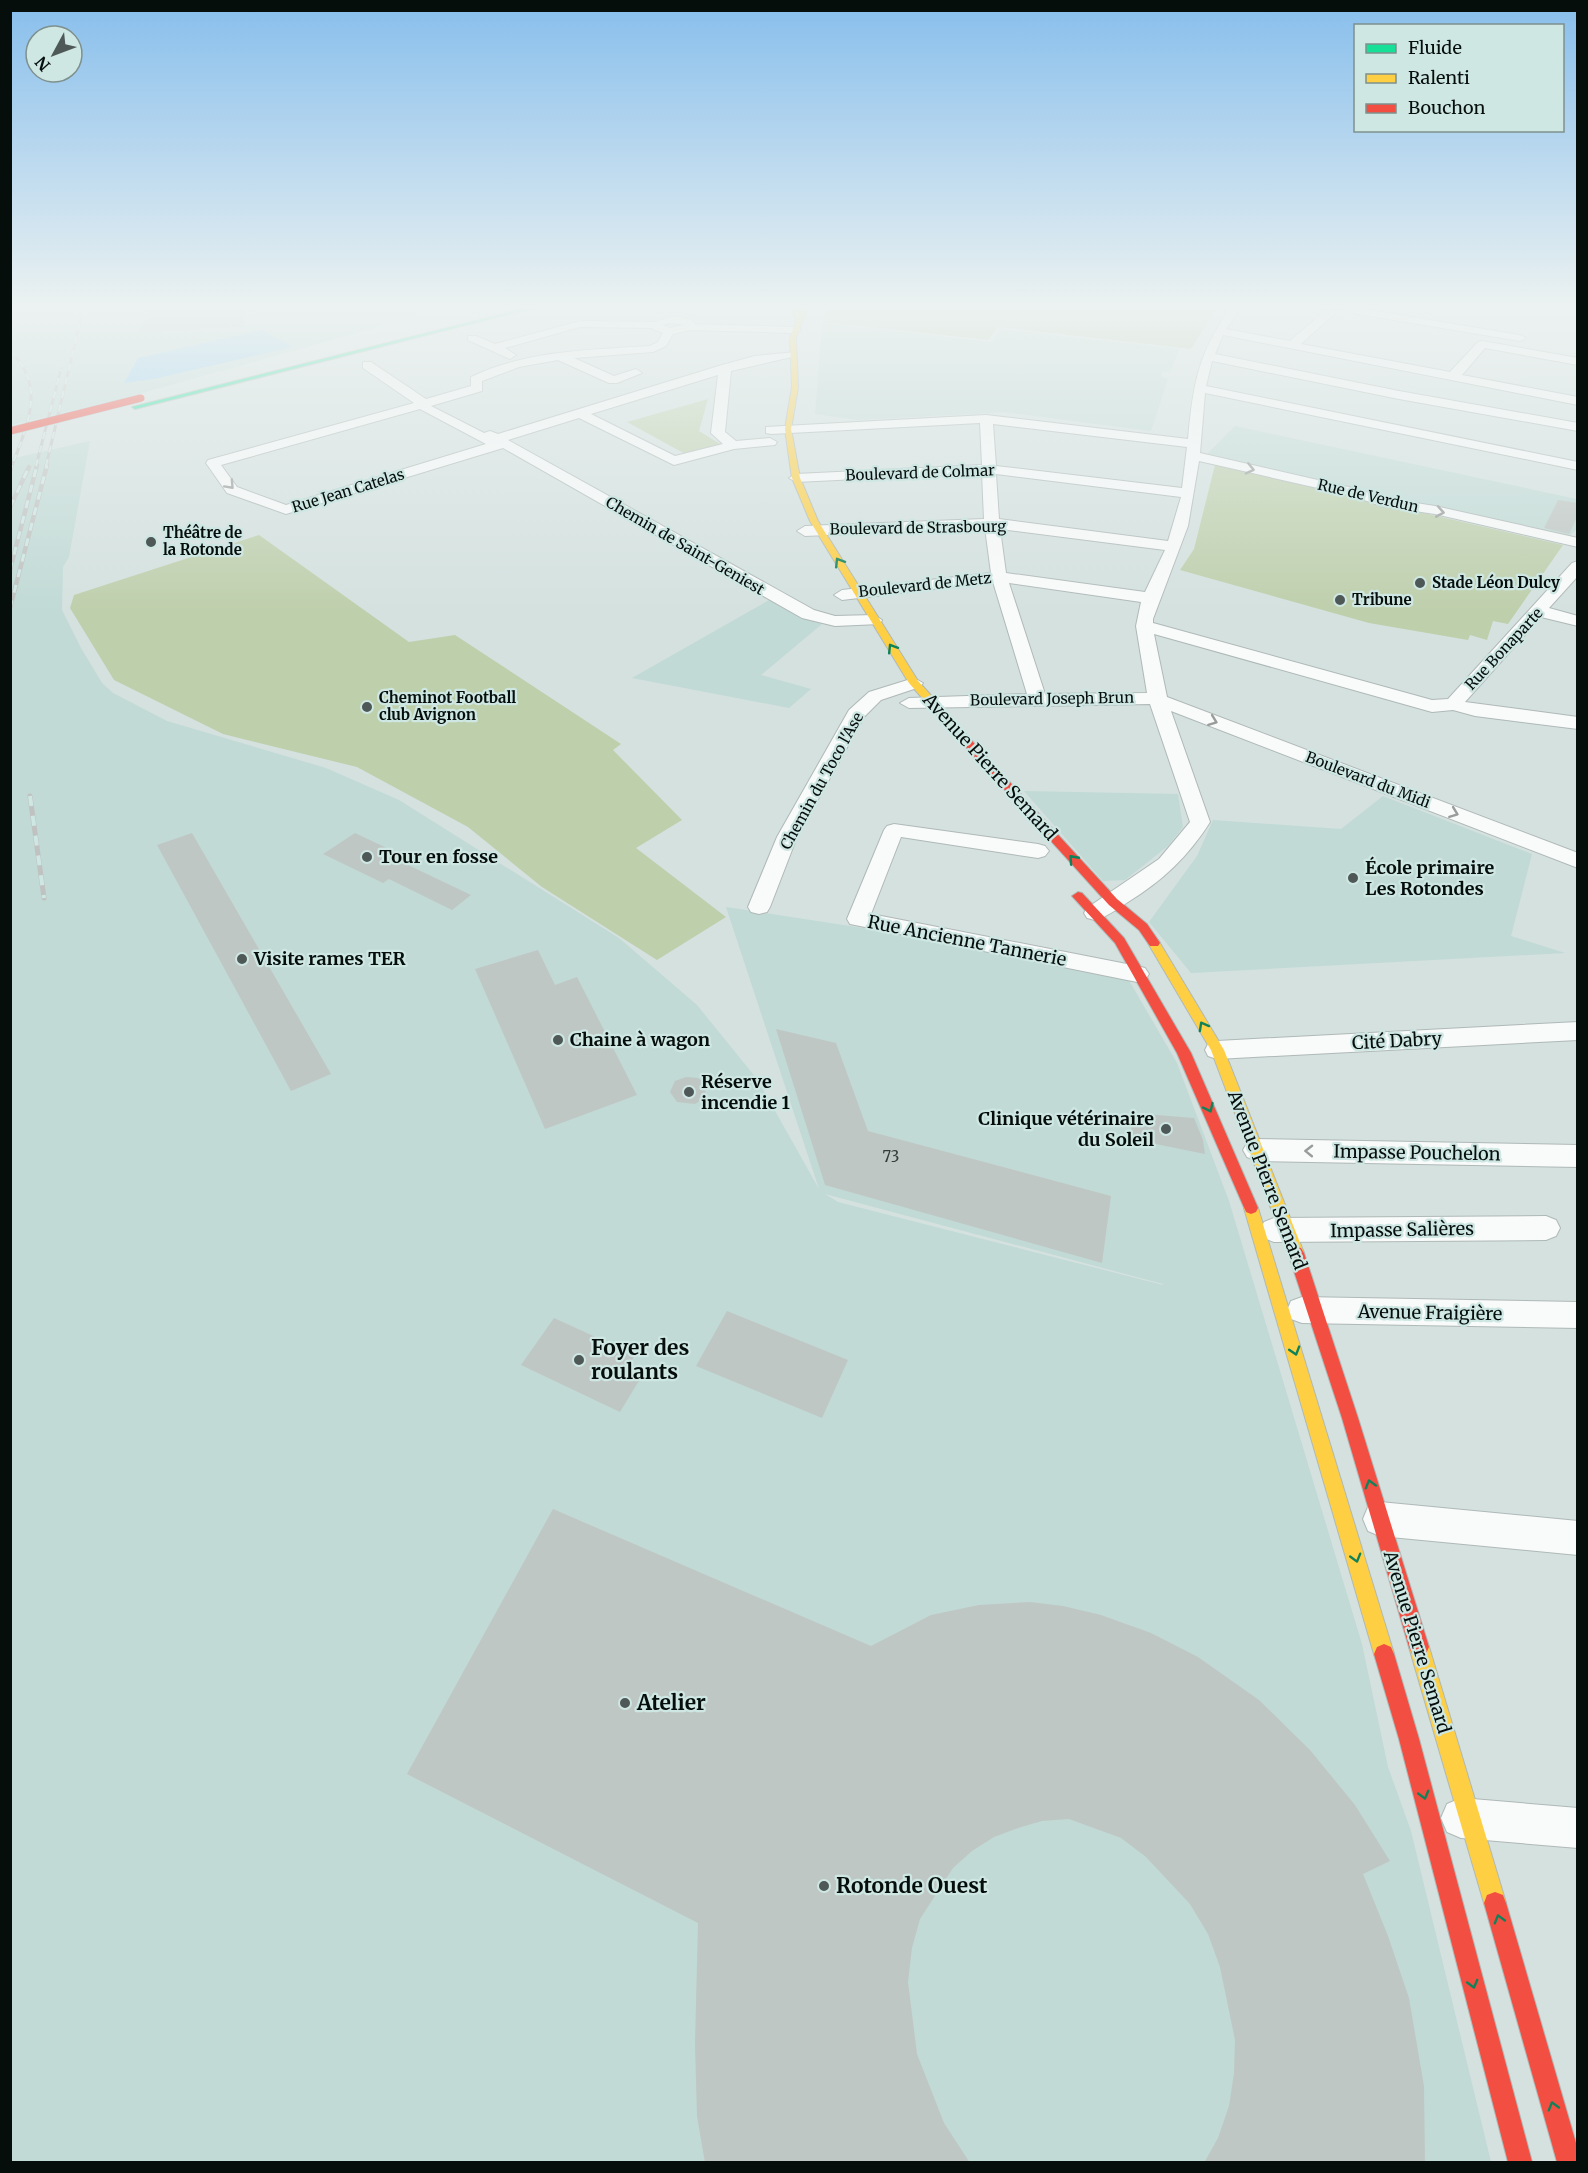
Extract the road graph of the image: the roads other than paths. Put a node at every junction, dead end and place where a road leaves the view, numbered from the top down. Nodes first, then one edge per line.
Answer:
1 (101, 410) edge
2 (108, 410) edge
3 (401, 410) edge
4 (429, 410) edge
5 (587, 410) edge
6 (720, 410) edge
7 (791, 410) edge
8 (1197, 410) edge
9 (1308, 410) edge
10 (1491, 410) edge
11 (1554, 410) edge
12 (579, 413) junction
13 (773, 414) dead end
14 (986, 419) junction
15 (1546, 421) junction
16 (1578, 427) edge
17 (788, 429) junction
18 (10, 431) edge
19 (10, 438) edge
20 (771, 442) junction
21 (504, 444) junction
22 (733, 445) junction
23 (1194, 450) junction
24 (464, 464) dead end
25 (1578, 466) edge
26 (989, 469) junction
27 (796, 478) junction
28 (1187, 493) junction
29 (796, 516) dead end
30 (992, 523) junction
31 (812, 531) junction
32 (1578, 543) edge
33 (1174, 546) junction
34 (1578, 566) edge
35 (999, 577) junction
36 (1570, 587) edge
37 (859, 593) junction
38 (842, 595) junction
39 (1151, 598) junction
40 (1539, 611) junction
41 (1578, 621) edge
42 (865, 624) junction
43 (1144, 626) junction
44 (904, 688) junction
45 (1037, 698) junction
46 (1158, 700) junction
47 (932, 702) junction
48 (1453, 704) junction
49 (923, 719) dead end
50 (1578, 723) edge
51 (1022, 834) dead end
52 (1044, 858) joint
53 (1578, 861) edge
54 (1068, 884) dead end
55 (1113, 902) junction
56 (759, 907) dead end
57 (1095, 914) junction
58 (1137, 974) junction
59 (1578, 1031) edge
60 (1217, 1050) junction
61 (1256, 1150) junction
62 (1578, 1156) edge
63 (1546, 1228) dead end
64 (1258, 1230) junction
65 (1289, 1231) junction
66 (1282, 1310) junction
67 (1314, 1311) junction
68 (1578, 1315) edge
69 (1380, 1519) junction
70 (1578, 1538) edge
71 (1430, 1818) junction
72 (1470, 1818) junction
73 (1578, 1828) edge
74 (1521, 2163) edge
75 (1569, 2163) edge

1 - 18 main road, bridge
2 - 19 main road
3 -> 21 street, Rue Jean Catelas
4 - 21 street, Chemin de Saint-Geniest
5 - 12 street
6 - 22 street
7 - 17 main road, Avenue Pierre Semard
8 - 23 street
9 - 25 street
10 - 15 street
11 - 15 street
12 - 21 street
12 - 22 street
13 - 20 main road
14 - 17 street, Rue de Verdun
14 - 23 street, Rue de Verdun
14 - 26 street
15 - 16 street
17 - 20 street
17 - 27 main road, Avenue Pierre Semard
20 - 22 street
21 - 24 street
21 - 42 street, Chemin de Saint-Geniest
23 - 28 street
23 -> 32 street, Rue de Verdun
26 - 27 street, Boulevard de Colmar
26 - 28 street, Boulevard de Colmar
26 - 30 street
27 - 31 main road, Avenue Pierre Semard
28 - 33 street
29 - 31 main road, Avenue Pierre Semard
30 - 31 street, Boulevard de Strasbourg
30 - 33 street, Boulevard de Strasbourg
30 - 35 street
37 -> 31 main road, Avenue Pierre Semard
31 - 38 main road, Avenue Pierre Semard
33 - 39 street
34 - 36 street, Rue Bonaparte
35 - 37 street, Boulevard de Metz
35 - 39 street, Boulevard de Metz
35 - 45 street
36 - 40 street, Rue Bonaparte
37 - 38 street, Boulevard de Metz
37 - 42 main road, Avenue Pierre Semard
38 - 42 main road, Avenue Pierre Semard
39 - 43 street
40 - 41 street
40 - 48 street, Rue Bonaparte
44 -> 42 main road, Avenue Pierre Semard
43 - 46 street
43 - 48 street
44 - 47 street, Boulevard Joseph Brun
44 - 49 main road, Avenue Pierre Semard
44 - 56 street, Chemin du Toco l'Ase
45 - 46 street, Boulevard Joseph Brun
45 - 47 street, Boulevard Joseph Brun
46 -> 53 street, Boulevard du Midi
46 - 55 street
55 -> 47 main road, Avenue Pierre Semard
48 - 50 street
51 - 52 main road, Avenue Pierre Semard
52 - 58 street, Rue Ancienne Tannerie
54 - 57 main road, Avenue Pierre Semard
55 - 57 street
60 -> 55 main road, Avenue Pierre Semard
57 - 58 main road, Avenue Pierre Semard
58 -> 64 main road, Avenue Pierre Semard
59 - 60 street, Cité Dabry
60 - 61 main road, Avenue Pierre Semard
62 -> 61 street, Impasse Pouchelon
61 - 65 main road, Avenue Pierre Semard
63 - 65 street, Impasse Salières
64 - 65 street, Impasse Salières
64 - 66 main road, Avenue Pierre Semard
65 - 67 main road, Avenue Pierre Semard
66 - 67 street, Avenue Fraigière
66 -> 71 main road, Avenue Pierre Semard
67 - 68 street, Avenue Fraigière
69 -> 67 main road, Avenue Pierre Semard
69 - 70 street
69 - 72 main road, Avenue Pierre Semard
71 - 72 street
71 -> 74 main road, Avenue Pierre Semard
72 - 73 street
75 -> 72 main road, Avenue Pierre Semard

